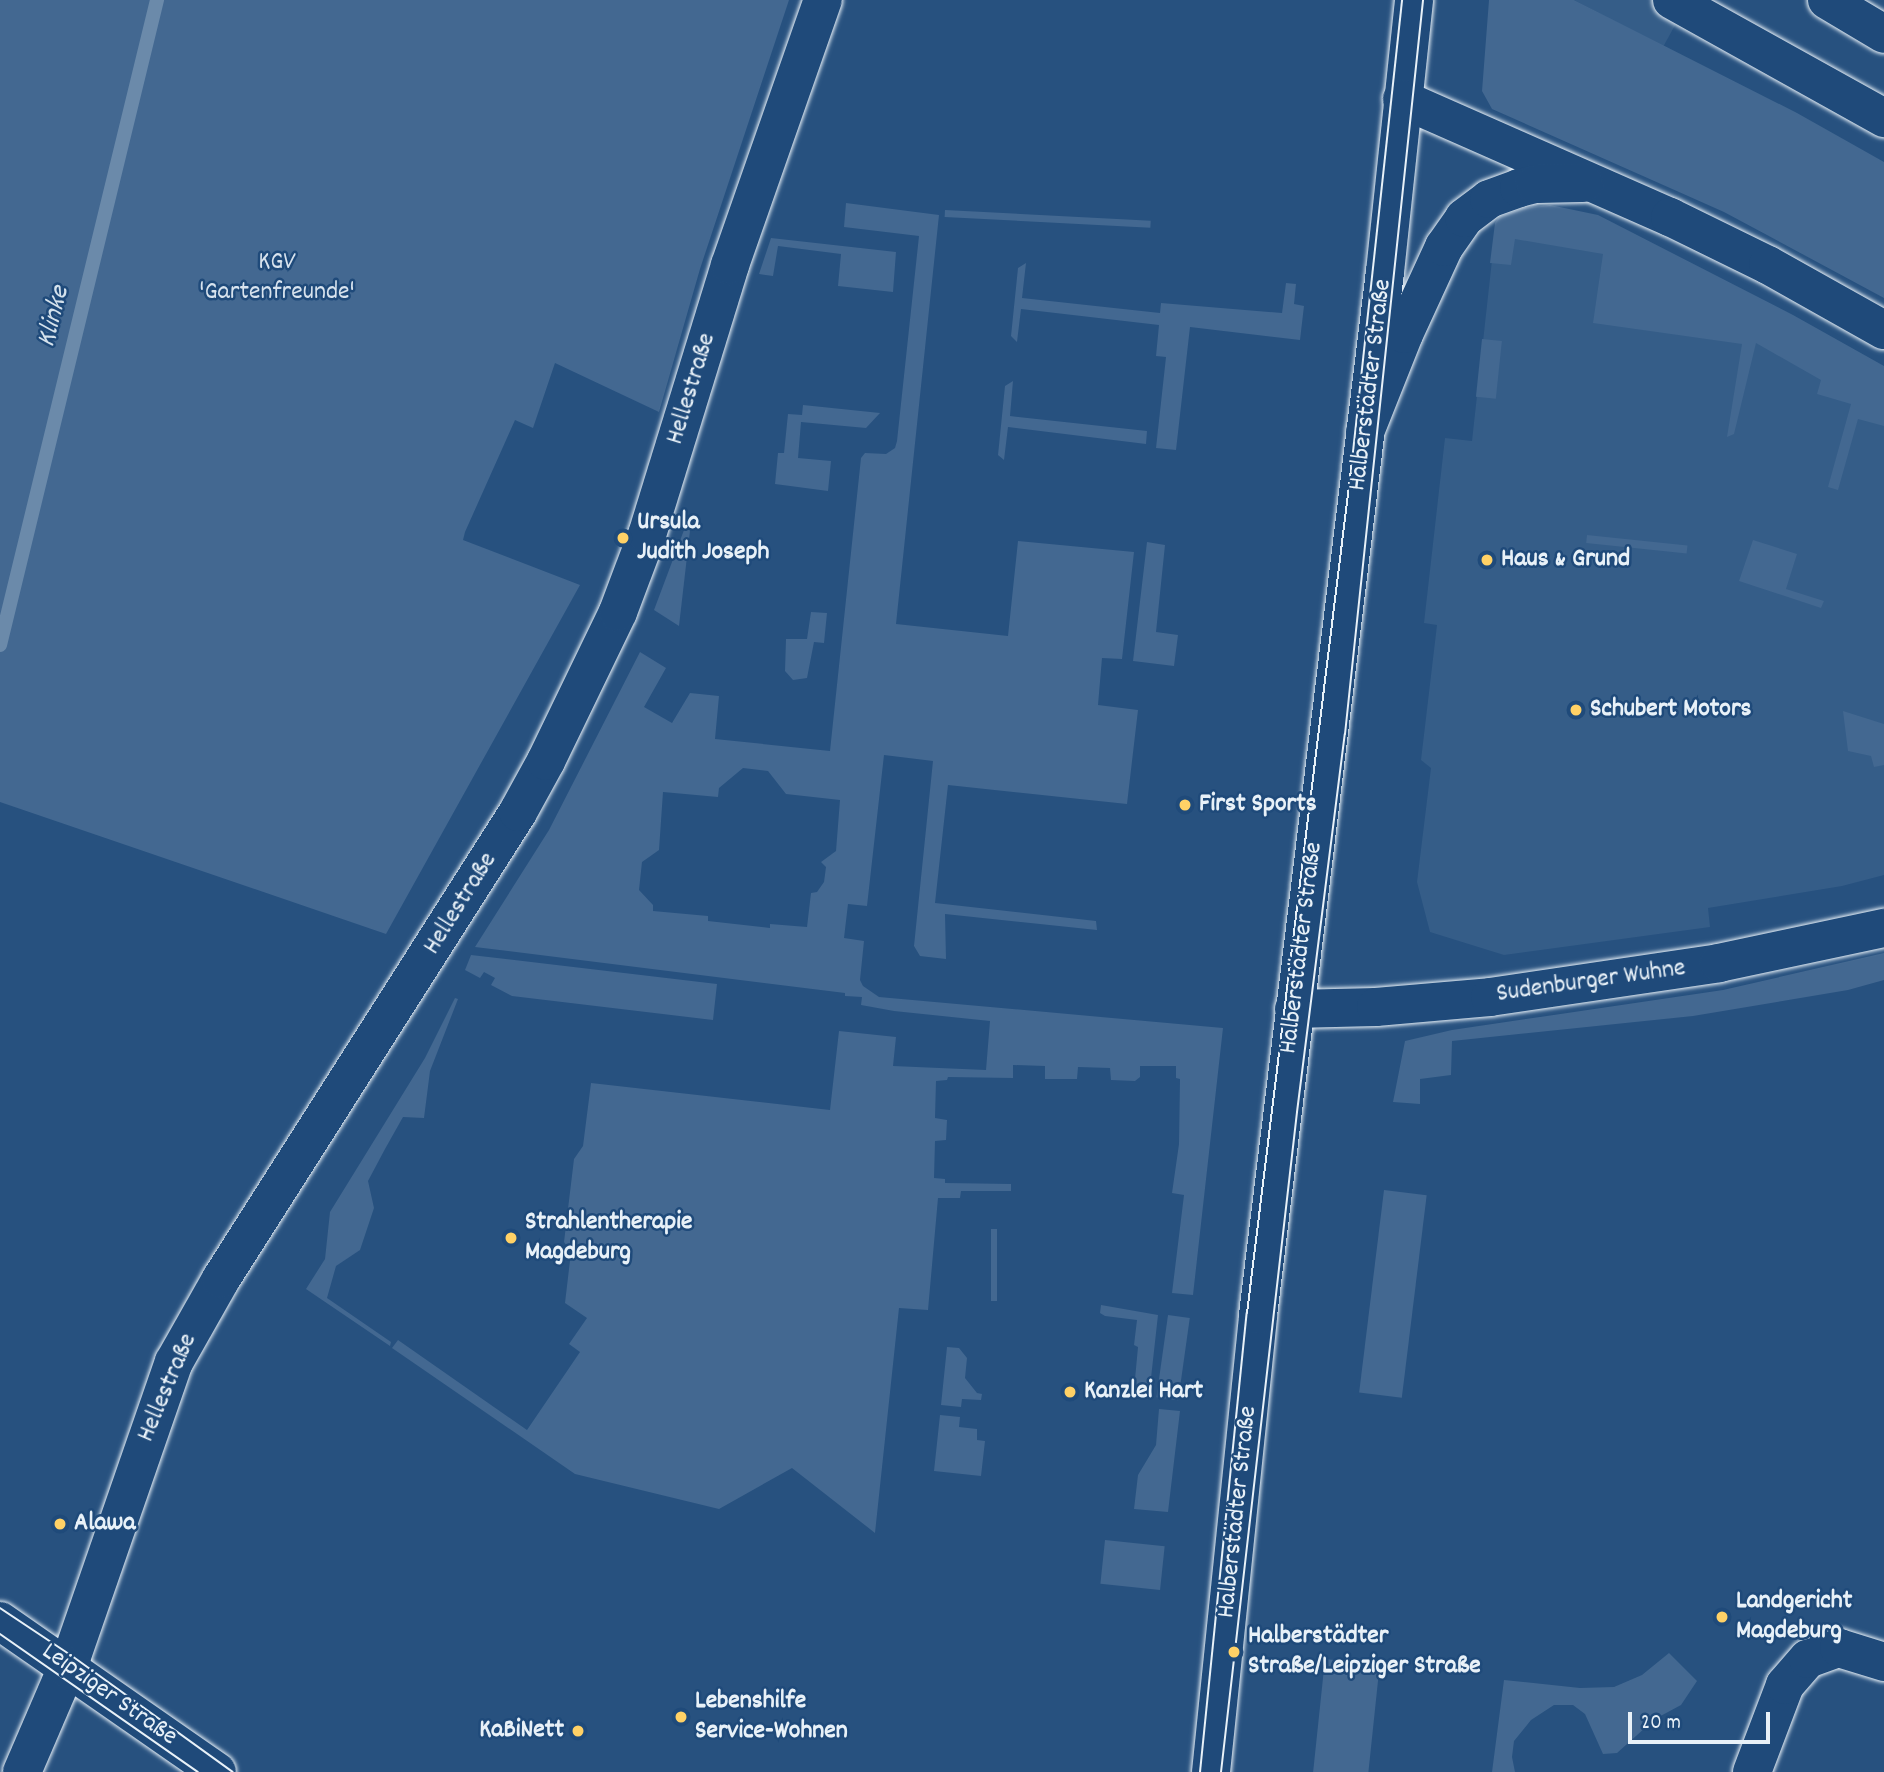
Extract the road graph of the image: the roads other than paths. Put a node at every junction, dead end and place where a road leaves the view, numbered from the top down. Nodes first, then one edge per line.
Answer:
1 (823, 0) edge
2 (1414, 0) edge
3 (1827, 0) edge
4 (1682, 5) edge
5 (1884, 34) edge
6 (1402, 99) junction
7 (1884, 118) edge
8 (1597, 184) junction
9 (1884, 330) edge
10 (1365, 432) junction
11 (1884, 928) edge
12 (1294, 1009) junction
13 (0, 1621) edge
14 (1884, 1662) edge
15 (68, 1666) junction
16 (22, 1772) edge
17 (217, 1772) edge
18 (1211, 1772) edge
19 (1752, 1772) edge

1 - 15 main road, Hellestraße
2 - 6 main road, Halberstädter Straße
3 - 5 main road
4 - 7 main road
6 - 8 main road
6 - 10 main road, Halberstädter Straße
8 - 9 main road
8 - 10 main road
10 - 12 main road, Halberstädter Straße
11 - 12 main road, Sudenburger Wuhne
12 - 18 main road, Halberstädter Straße
13 - 15 main road, Leipziger Straße
14 - 19 main road
15 - 16 main road, Hellestraße
15 - 17 main road, Leipziger Straße

